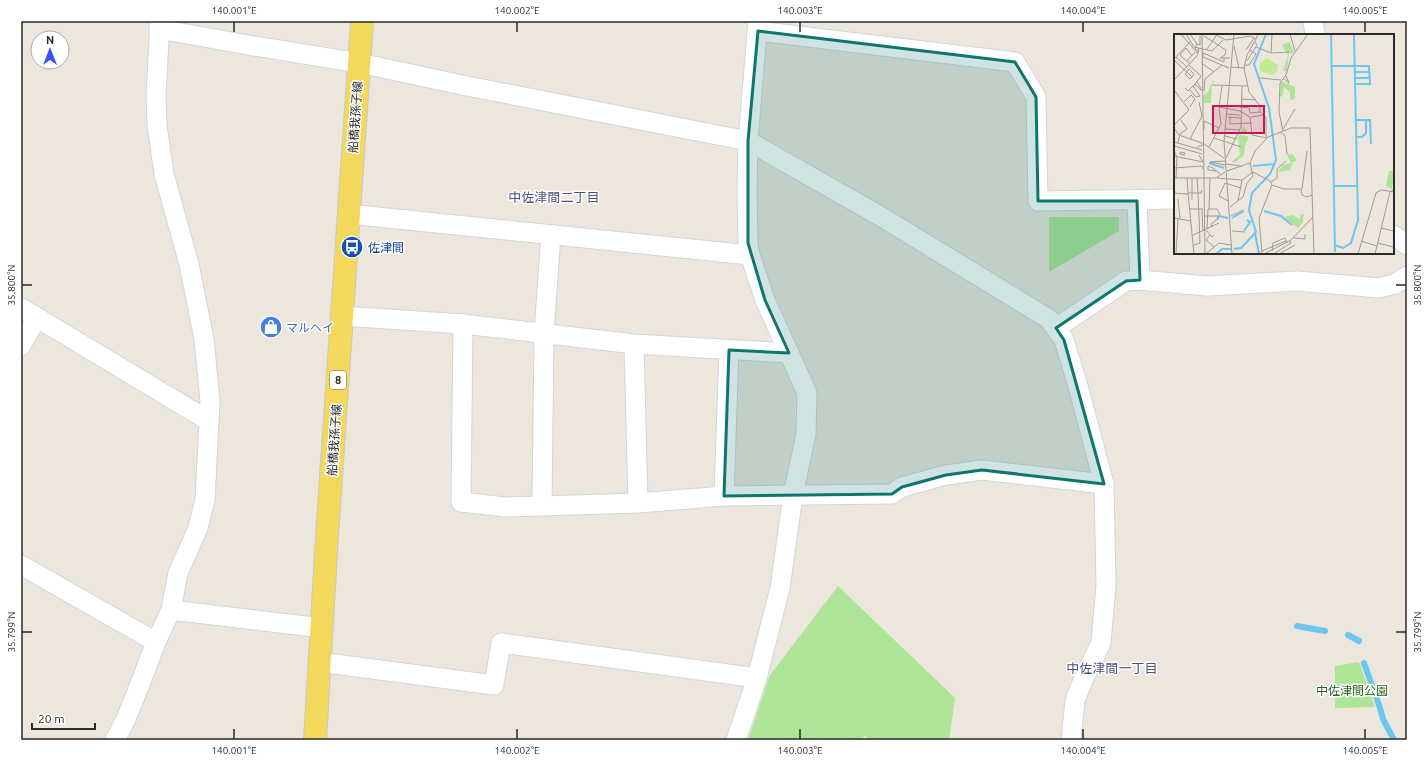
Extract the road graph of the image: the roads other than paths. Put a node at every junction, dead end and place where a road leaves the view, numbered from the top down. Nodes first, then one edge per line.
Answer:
1 (362, 21) edge
2 (1313, 21) edge
3 (159, 25) edge
4 (758, 26) edge
5 (1315, 34) edge
6 (359, 63) junction
7 (748, 141) junction
8 (1174, 199) edge
9 (1137, 201) junction
10 (348, 214) junction
11 (551, 235) junction
12 (1394, 236) edge
13 (1407, 245) edge
14 (750, 255) junction
15 (1407, 276) edge
16 (1140, 280) junction
17 (29, 313) edge
18 (342, 316) junction
19 (463, 324) junction
20 (1056, 328) junction
21 (544, 333) junction
22 (634, 344) junction
23 (21, 346) edge
24 (729, 350) junction
25 (789, 354) junction
26 (209, 421) junction
27 (1104, 484) junction
28 (793, 495) junction
29 (724, 496) junction
30 (638, 503) junction
31 (542, 505) junction
32 (21, 565) edge
33 (171, 610) junction
34 (322, 628) junction
35 (156, 642) junction
36 (319, 662) junction
37 (757, 678) junction
38 (115, 740) edge
39 (315, 740) edge
40 (736, 740) edge
41 (1071, 740) edge

1 - 6 main road, 船橋我孫子線 / 8
2 - 5 street
3 - 6 street
3 - 26 street
4 - 7 street
4 - 9 street
6 - 7 street
6 - 10 main road, 船橋我孫子線 / 8
7 - 14 street
7 - 20 street
8 - 9 street
9 - 16 street
10 - 11 street
10 - 18 main road, 船橋我孫子線 / 8
11 - 14 street
11 - 21 street
12 - 13 street
14 - 25 street
15 - 16 street
16 - 20 street
17 - 23 street
17 - 26 street
18 - 19 street
18 - 34 main road, 船橋我孫子線 / 8
19 - 21 street
19 - 31 street
20 - 27 street
21 - 22 street
21 - 31 street
22 - 24 street
22 - 30 street
24 - 25 street
24 - 29 street
25 - 28 street
26 - 33 street
27 - 28 street
27 - 41 street
28 - 29 street
28 - 37 street
29 - 30 street
30 - 31 street
32 - 35 street
33 - 34 street
33 - 35 street
34 - 36 main road, 船橋我孫子線 / 8
35 - 38 street
36 - 37 street
36 - 39 main road, 船橋我孫子線 / 8
37 - 40 street

